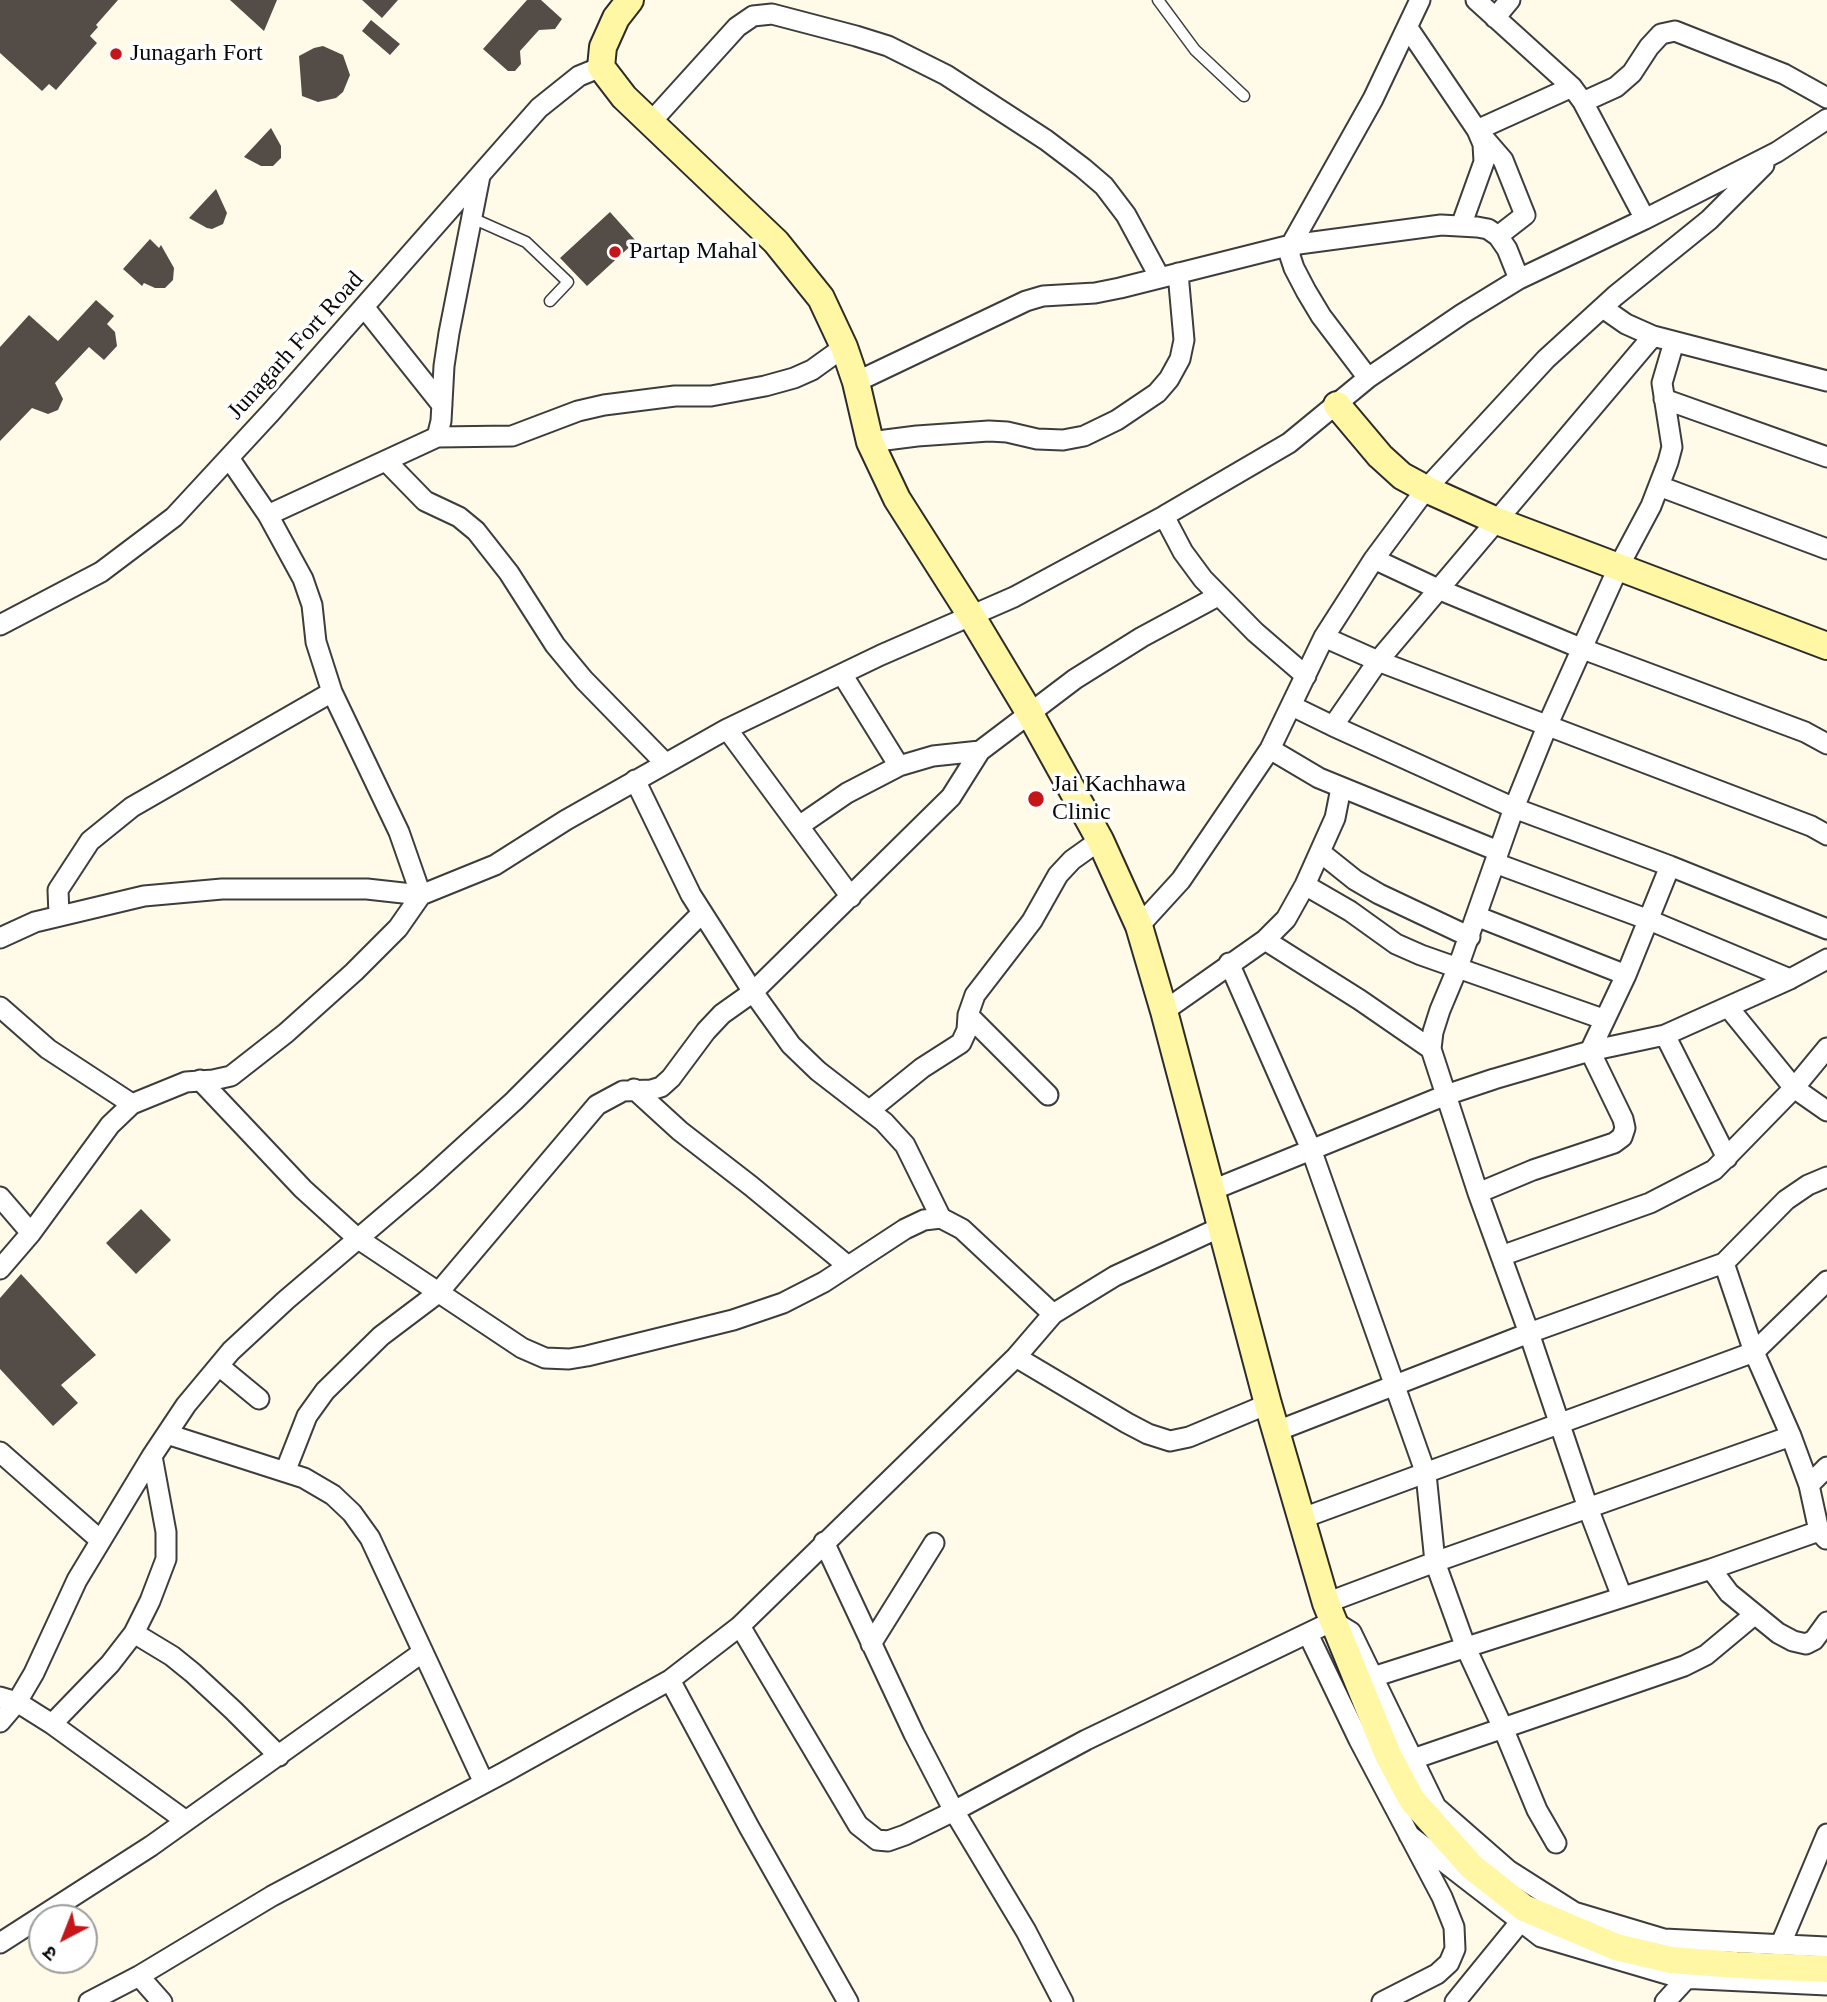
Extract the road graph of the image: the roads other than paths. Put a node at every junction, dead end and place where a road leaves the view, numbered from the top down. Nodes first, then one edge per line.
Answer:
1 (630, 0) edge
2 (1158, 0) edge
3 (1420, 0) edge
4 (1476, 0) edge
5 (1510, 0) edge
6 (1496, 18) junction
7 (1408, 28) junction
8 (601, 67) junction
9 (1578, 95) junction
10 (1244, 96) dead end
11 (1827, 97) edge
12 (1827, 119) edge
13 (651, 122) junction
14 (1478, 130) junction
15 (1777, 152) junction
16 (480, 175) junction
17 (472, 218) junction
18 (1645, 219) junction
19 (1461, 226) junction
20 (1498, 236) junction
21 (1291, 245) junction
22 (1169, 276) junction
23 (1519, 279) junction
24 (550, 301) dead end
25 (365, 307) junction
26 (1603, 307) junction
27 (1654, 337) junction
28 (1674, 342) junction
29 (845, 347) junction
30 (1368, 378) junction
31 (856, 382) junction
32 (1827, 382) edge
33 (1664, 399) junction
34 (442, 405) junction
35 (1337, 405) junction
36 (437, 437) junction
37 (870, 442) junction
38 (1827, 457) edge
39 (229, 458) junction
40 (387, 462) junction
41 (1659, 486) junction
42 (1426, 489) junction
43 (268, 515) junction
44 (1164, 516) junction
45 (1497, 521) junction
46 (1827, 549) edge
47 (1374, 559) junction
48 (1619, 566) junction
49 (1438, 589) junction
50 (1218, 596) junction
51 (972, 617) junction
52 (0, 625) edge
53 (1324, 637) junction
54 (1827, 646) edge
55 (1583, 649) junction
56 (1378, 660) junction
57 (842, 674) junction
58 (1306, 676) junction
59 (332, 692) junction
60 (1292, 706) junction
61 (1029, 712) junction
62 (1548, 724) junction
63 (1333, 726) junction
64 (727, 729) junction
65 (1827, 744) edge
66 (1270, 749) junction
67 (980, 751) junction
68 (665, 763) junction
69 (899, 765) junction
70 (635, 780) junction
71 (1341, 788) junction
72 (1514, 808) junction
73 (799, 827) junction
74 (1827, 835) edge
75 (1100, 840) junction
76 (1320, 852) junction
77 (1497, 857) junction
78 (1670, 866) junction
79 (1305, 885) junction
80 (421, 895) junction
81 (851, 897) junction
82 (702, 913) junction
83 (59, 915) junction
84 (1476, 916) junction
85 (1649, 920) junction
86 (1139, 926) junction
87 (1827, 929) edge
88 (1469, 937) junction
89 (0, 938) edge
90 (1265, 940) junction
91 (1827, 959) edge
92 (1229, 963) junction
93 (1458, 967) junction
94 (1626, 975) junction
95 (1790, 979) junction
96 (753, 992) junction
97 (0, 1007) edge
98 (1728, 1007) junction
99 (1164, 1011) junction
100 (968, 1015) junction
101 (1603, 1019) junction
102 (1665, 1035) junction
103 (1827, 1048) edge
104 (1431, 1049) junction
105 (1590, 1051) junction
106 (201, 1080) junction
107 (1794, 1088) junction
108 (634, 1089) junction
109 (1048, 1095) dead end
110 (1446, 1096) junction
111 (132, 1104) junction
112 (870, 1110) junction
113 (1827, 1111) edge
114 (1311, 1149) junction
115 (1727, 1158) junction
116 (1827, 1177) edge
117 (1210, 1191) junction
118 (1478, 1193) junction
119 (0, 1197) edge
120 (941, 1218) junction
121 (1221, 1227) junction
122 (32, 1233) junction
123 (357, 1238) junction
124 (1501, 1256) junction
125 (1724, 1263) junction
126 (848, 1266) junction
127 (0, 1269) edge
128 (1825, 1288) edge
129 (438, 1293) junction
130 (1053, 1314) junction
131 (1529, 1333) junction
132 (1754, 1352) junction
133 (1016, 1357) junction
134 (219, 1366) junction
135 (1395, 1386) junction
136 (259, 1399) dead end
137 (1268, 1404) junction
138 (1561, 1424) junction
139 (1277, 1431) junction
140 (167, 1434) junction
141 (1791, 1436) junction
142 (0, 1452) edge
143 (152, 1456) junction
144 (1827, 1467) edge
145 (285, 1472) junction
146 (1426, 1474) junction
147 (1809, 1485) junction
148 (1588, 1508) junction
149 (1300, 1518) junction
150 (1823, 1535) edge
151 (100, 1540) junction
152 (824, 1542) junction
153 (934, 1543) dead end
154 (1435, 1562) junction
155 (1711, 1569) junction
156 (1622, 1597) junction
157 (1330, 1612) junction
158 (1754, 1615) junction
159 (1827, 1622) edge
160 (740, 1626) junction
161 (134, 1633) junction
162 (1308, 1634) junction
163 (871, 1644) junction
164 (1466, 1648) junction
165 (423, 1652) junction
166 (1373, 1677) junction
167 (670, 1680) junction
168 (8, 1700) edge
169 (0, 1722) edge
170 (52, 1724) junction
171 (1503, 1728) junction
172 (279, 1756) junction
173 (1413, 1759) junction
174 (484, 1783) junction
175 (954, 1811) junction
176 (186, 1821) junction
177 (1827, 1834) edge
178 (1409, 1835) junction
179 (1556, 1843) dead end
180 (1521, 1922) junction
181 (0, 1943) edge
182 (1780, 1946) junction
183 (1827, 1947) edge
184 (139, 1976) junction
185 (1687, 1978) junction
186 (1824, 1979) edge
187 (1411, 1995) edge
188 (89, 2002) edge
189 (162, 2002) edge
190 (848, 2002) edge
191 (1063, 2002) edge
192 (1382, 2002) edge
193 (1455, 2002) edge
194 (1665, 2002) edge
195 (1802, 2002) edge

1 - 8 street
2 - 10 lane
3 - 7 street
4 - 6 street
5 - 6 street
6 - 9 street
7 - 14 street
7 - 21 street
8 - 13 street
8 - 16 street, Junagarh Fort Road
9 - 11 street
9 - 14 street
9 - 18 street
12 - 15 street
13 - 22 street
13 - 29 street
14 - 19 street
14 - 20 street
15 - 18 street
15 - 26 street
16 - 17 street
16 - 25 street, Junagarh Fort Road
17 - 24 lane
17 - 34 street
18 - 23 street
19 - 20 street
19 - 21 street
20 - 23 street
21 - 22 street
21 - 30 street
22 - 31 street
22 - 37 street
23 - 30 street
25 - 34 street
25 - 39 street, Junagarh Fort Road
26 - 27 street
26 - 42 street
27 - 28 street
27 - 45 street
28 - 32 street
28 - 33 street
29 - 31 street
29 - 36 street
30 - 35 street
31 - 37 street
33 - 38 street
33 - 41 street
34 - 36 street
35 - 42 street
35 - 44 street
36 - 40 street
37 - 51 street
39 - 43 street
39 - 52 street, Junagarh Fort Road
40 - 43 street
40 - 68 street
41 - 46 street
41 - 48 street
42 - 45 street
42 - 47 street
43 - 59 street
44 - 50 street
44 - 51 street
45 - 48 street
45 - 49 street
47 - 49 street
47 - 53 street
48 - 54 street
48 - 55 street
49 - 55 street
49 - 56 street
50 - 58 street
50 - 61 street
51 - 57 street
51 - 61 street
53 - 56 street
53 - 58 street
55 - 62 street
55 - 65 street
56 - 62 street
56 - 63 street
57 - 64 street
57 - 69 street
58 - 60 street
59 - 80 street
59 - 83 street
60 - 63 street
60 - 66 street
61 - 67 street
61 - 75 street
62 - 72 street
62 - 74 street
63 - 72 street
64 - 68 street
64 - 73 street
66 - 71 street
66 - 86 street
67 - 69 street
67 - 81 street
68 - 70 street
69 - 73 street
70 - 80 street
70 - 82 street
71 - 76 street
71 - 77 street
72 - 77 street
72 - 78 street
73 - 81 street
75 - 86 street
75 - 100 street
76 - 79 street
76 - 88 street
77 - 84 street
77 - 85 street
78 - 85 street
78 - 87 street
79 - 90 street
79 - 93 street
80 - 83 street
80 - 106 street
81 - 96 street
82 - 96 street
82 - 123 street
83 - 89 street
84 - 88 street
84 - 94 street
85 - 94 street
85 - 95 street
86 - 99 street
88 - 93 street
90 - 92 street
90 - 104 street
91 - 95 street
92 - 99 street
92 - 114 street
93 - 101 street
93 - 104 street
94 - 101 street
95 - 98 street
96 - 108 street
96 - 112 street
97 - 111 street
98 - 102 street
98 - 107 street
99 - 117 street
100 - 109 street
100 - 112 street
101 - 105 street
102 - 105 street
102 - 115 street
103 - 107 street
104 - 110 street
105 - 110 street
105 - 118 street
106 - 111 street
106 - 123 street
107 - 113 street
107 - 115 street
108 - 126 street
108 - 129 street
110 - 114 street
110 - 118 street
111 - 122 street
112 - 120 street
114 - 117 street
114 - 135 street
115 - 124 street
116 - 125 street
117 - 121 street
118 - 124 street
119 - 122 street
120 - 126 street
120 - 130 street
121 - 130 street
121 - 137 street
122 - 127 street
123 - 129 street
123 - 134 street
124 - 131 street
125 - 131 street
125 - 132 street
126 - 129 street
128 - 132 street
129 - 145 street
130 - 133 street
131 - 135 street
131 - 138 street
132 - 138 street
132 - 141 street
133 - 137 street
133 - 152 street
134 - 136 street
134 - 140 street
135 - 139 street
135 - 146 street
137 - 139 street
138 - 146 street
138 - 148 street
139 - 149 street
140 - 143 street
140 - 145 street
141 - 147 street
141 - 148 street
142 - 151 street
143 - 151 street
143 - 161 street
144 - 147 street
145 - 165 street
146 - 149 street
146 - 154 street
147 - 150 street
148 - 154 street
148 - 156 street
149 - 157 street
150 - 155 street
151 - 168 street
152 - 160 street
152 - 163 street
153 - 163 street
154 - 157 street
154 - 164 street
155 - 156 street
155 - 158 street
156 - 164 street
157 - 162 street
157 - 166 street
157 - 186 street
158 - 159 street
158 - 171 street
160 - 167 street
160 - 175 street
161 - 170 street
161 - 172 street
162 - 175 street
162 - 178 street
163 - 175 street
164 - 166 street
164 - 171 street
165 - 172 street
165 - 174 street
166 - 173 street
167 - 174 street
167 - 190 street
168 - 169 street
168 - 170 street
170 - 176 street
171 - 173 street
171 - 179 street
172 - 176 street
173 - 182 street
174 - 184 street
175 - 191 street
176 - 181 street
177 - 182 street
178 - 180 street
178 - 187 street
180 - 185 street
180 - 193 street
182 - 183 street
184 - 188 street
184 - 189 street
185 - 186 street
185 - 194 street
186 - 195 street
187 - 192 street

